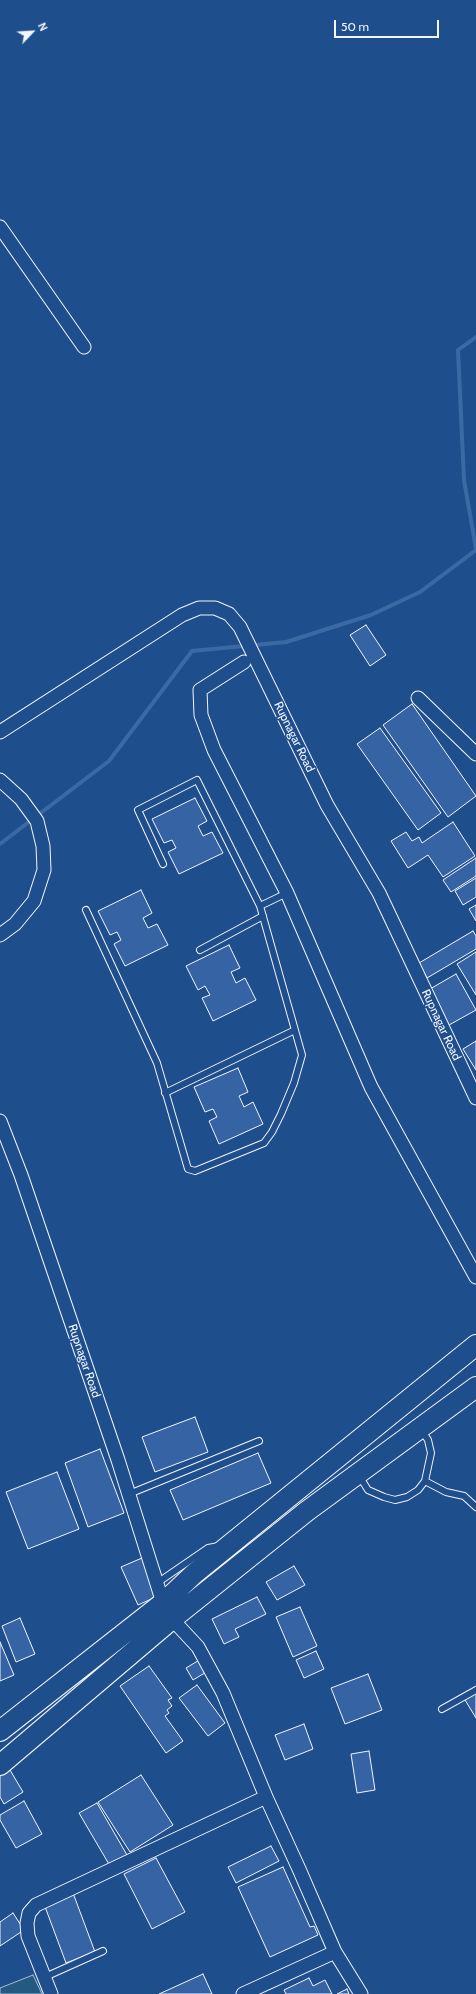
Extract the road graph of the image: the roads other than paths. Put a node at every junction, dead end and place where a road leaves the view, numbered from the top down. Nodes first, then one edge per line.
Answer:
1 (0, 227) edge
2 (84, 347) dead end
3 (249, 658) junction
4 (418, 698) dead end
5 (0, 732) edge
6 (476, 754) edge
7 (0, 780) edge
8 (163, 864) dead end
9 (287, 893) junction
10 (260, 906) junction
11 (86, 910) dead end
12 (263, 916) junction
13 (0, 935) edge
14 (200, 950) dead end
15 (295, 1030) junction
16 (165, 1093) junction
17 (476, 1098) edge
18 (0, 1121) edge
19 (476, 1277) edge
20 (476, 1345) edge
21 (476, 1387) edge
22 (420, 1428) junction
23 (259, 1441) dead end
24 (426, 1481) junction
25 (363, 1482) dead end
26 (129, 1494) junction
27 (476, 1507) edge
28 (230, 1544) junction
29 (156, 1583) junction
30 (168, 1611) junction
31 (476, 1690) edge
32 (442, 1709) dead end
33 (0, 1732) edge
34 (0, 1765) edge
35 (266, 1797) junction
36 (103, 1951) dead end
37 (335, 1952) junction
38 (45, 1977) junction
39 (51, 1994) edge
40 (243, 1994) edge
41 (361, 1994) edge

1 - 2 street
3 - 5 street, Rupnagar Road
3 - 9 street
3 - 17 street, Rupnagar Road
4 - 6 street
7 - 13 street
8 - 10 lane
9 - 10 lane
9 - 19 street
10 - 12 lane
11 - 16 lane
12 - 14 lane
12 - 15 lane
15 - 16 lane
15 - 16 lane
18 - 26 street, Rupnagar Road
20 - 28 main road
21 - 22 main road
22 - 24 lane
22 - 30 main road
23 - 26 lane
24 - 25 lane
24 - 27 lane
26 - 29 street, Rupnagar Road
28 - 29 lane
28 - 30 main road
29 - 30 street, Rupnagar Road
30 - 33 main road
30 - 34 main road
30 - 35 street
31 - 32 lane
35 - 37 street
35 - 38 street
36 - 38 lane
37 - 40 street
37 - 41 street
38 - 39 street

